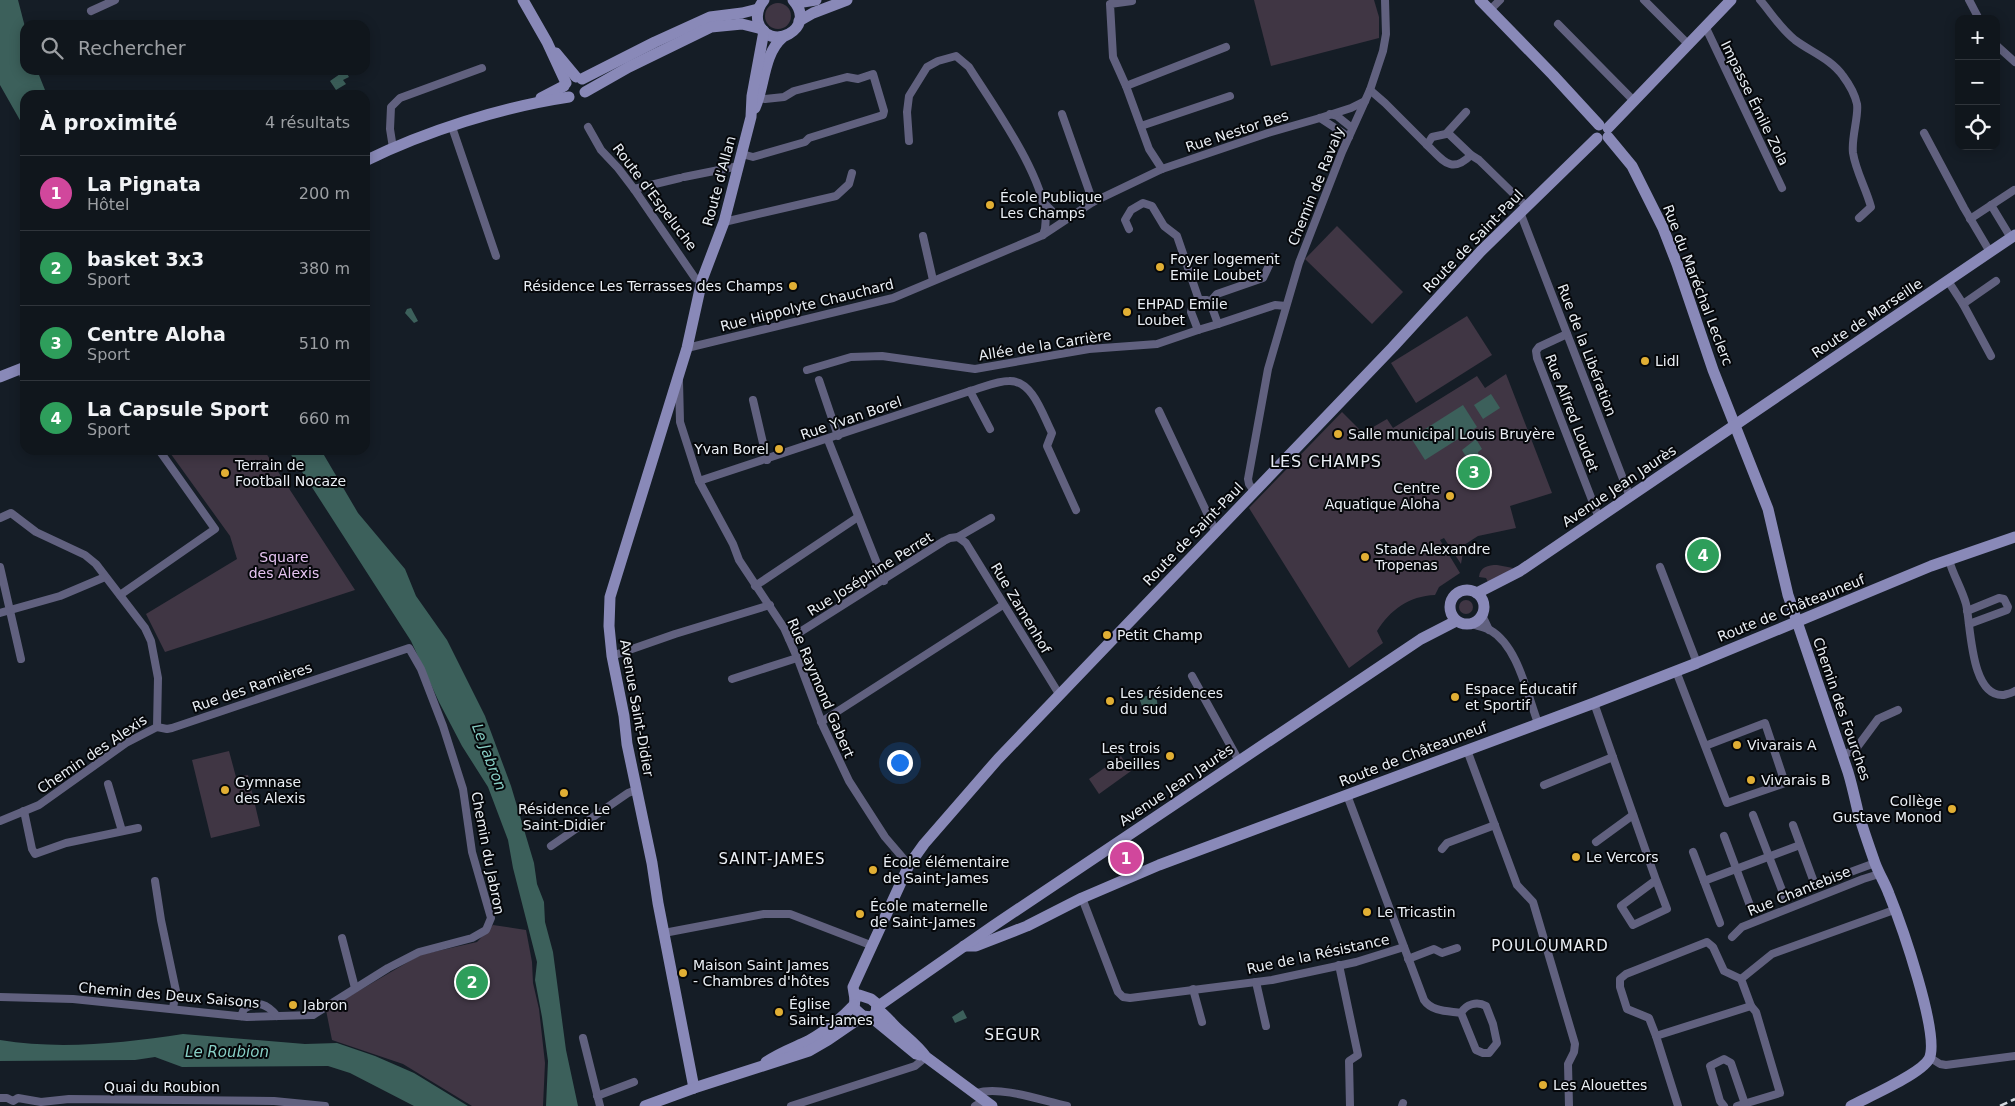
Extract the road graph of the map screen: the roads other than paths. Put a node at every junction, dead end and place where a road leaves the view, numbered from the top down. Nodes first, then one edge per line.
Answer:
1 (115, 0) edge
2 (523, 0) edge
3 (794, 0) edge
4 (816, 0) edge
5 (847, 0) edge
6 (1480, 0) edge
7 (1500, 0) edge
8 (1644, 0) edge
9 (1731, 0) edge
10 (1760, 0) edge
11 (1969, 0) edge
12 (1132, 1) edge
13 (1384, 2) edge
14 (761, 4) edge
15 (90, 10) dead end
16 (1490, 10) junction
17 (1977, 15) edge
18 (799, 21) junction
19 (1558, 24) dead end
20 (1706, 28) junction
21 (763, 30) junction
22 (782, 37) junction
23 (547, 42) junction
24 (1689, 45) junction
25 (1226, 47) dead end
26 (2000, 49) edge
27 (2015, 62) edge
28 (482, 68) dead end
29 (579, 78) junction
30 (565, 84) junction
31 (1126, 86) junction
32 (1370, 90) junction
33 (585, 92) junction
34 (1230, 96) dead end
35 (570, 97) junction
36 (756, 97) junction
37 (1364, 101) junction
38 (1634, 101) junction
39 (533, 103) junction
40 (1466, 112) dead end
41 (1062, 114) dead end
42 (1330, 114) junction
43 (1320, 118) junction
44 (1141, 126) junction
45 (452, 127) junction
46 (588, 127) dead end
47 (1352, 128) junction
48 (1603, 132) junction
49 (1924, 133) dead end
50 (1446, 134) junction
51 (1349, 137) junction
52 (909, 141) dead end
53 (1427, 145) junction
54 (393, 148) junction
55 (742, 154) junction
56 (1471, 155) junction
57 (370, 159) edge
58 (739, 166) junction
59 (1162, 169) junction
60 (852, 173) dead end
61 (1782, 188) dead end
62 (634, 189) junction
63 (2014, 190) dead end
64 (1042, 200) junction
65 (1094, 202) junction
66 (1991, 205) junction
67 (1523, 209) junction
68 (1078, 213) junction
69 (1859, 218) dead end
70 (1970, 219) junction
71 (724, 222) junction
72 (1129, 229) dead end
73 (1043, 235) junction
74 (923, 236) dead end
75 (2013, 237) edge
76 (1990, 252) junction
77 (496, 256) dead end
78 (1273, 257) dead end
79 (702, 280) junction
80 (933, 280) junction
81 (1948, 281) junction
82 (1996, 281) dead end
83 (1199, 300) junction
84 (1210, 302) junction
85 (1963, 304) junction
86 (1286, 306) junction
87 (1218, 324) junction
88 (1198, 330) junction
89 (1567, 334) junction
90 (687, 348) junction
91 (1990, 356) dead end
92 (807, 370) dead end
93 (20, 373) edge
94 (678, 375) junction
95 (0, 377) edge
96 (819, 380) dead end
97 (970, 391) junction
98 (753, 400) dead end
99 (669, 404) junction
100 (1159, 411) dead end
101 (680, 422) junction
102 (1735, 425) junction
103 (990, 429) dead end
104 (838, 436) junction
105 (828, 440) junction
106 (163, 455) edge
107 (767, 460) junction
108 (699, 481) junction
109 (1254, 492) junction
110 (1630, 497) junction
111 (1076, 510) dead end
112 (858, 517) junction
113 (0, 518) edge
114 (991, 518) dead end
115 (1599, 518) junction
116 (1216, 532) junction
117 (958, 537) junction
118 (2015, 537) edge
119 (1949, 560) junction
120 (0, 567) edge
121 (1660, 568) dead end
122 (105, 577) junction
123 (884, 580) junction
124 (754, 586) junction
125 (120, 595) junction
126 (1480, 598) junction
127 (770, 605) junction
128 (1003, 605) junction
129 (10, 610) junction
130 (1967, 611) junction
131 (0, 613) edge
132 (1482, 615) junction
133 (1453, 616) junction
134 (1796, 621) junction
135 (1471, 624) junction
136 (1969, 624) junction
137 (1490, 630) junction
138 (789, 639) junction
139 (409, 648) joint
140 (612, 656) junction
141 (797, 658) junction
142 (21, 659) dead end
143 (1697, 663) junction
144 (1676, 671) junction
145 (1192, 676) dead end
146 (732, 679) dead end
147 (2015, 692) edge
148 (1059, 694) junction
149 (1594, 703) junction
150 (1898, 710) dead end
151 (821, 722) junction
152 (1538, 723) junction
153 (158, 727) junction
154 (1705, 746) junction
155 (1468, 750) junction
156 (1842, 755) junction
157 (1613, 757) junction
158 (1239, 761) junction
159 (108, 784) dead end
160 (1544, 785) dead end
161 (636, 790) junction
162 (1346, 795) junction
163 (24, 811) junction
164 (1633, 815) junction
165 (1753, 815) dead end
166 (0, 821) edge
167 (1495, 825) junction
168 (1793, 825) dead end
169 (138, 828) dead end
170 (122, 832) junction
171 (1724, 836) dead end
172 (1596, 842) dead end
173 (1800, 844) junction
174 (551, 846) dead end
175 (1442, 849) dead end
176 (1693, 852) dead end
177 (1768, 857) junction
178 (909, 865) junction
179 (1736, 869) junction
180 (1877, 869) junction
181 (1656, 880) junction
182 (155, 881) dead end
183 (1704, 881) junction
184 (1082, 898) junction
185 (1785, 898) dead end
186 (1894, 910) junction
187 (1752, 911) dead end
188 (1720, 923) dead end
189 (664, 933) junction
190 (1732, 937) dead end
191 (342, 938) dead end
192 (873, 946) junction
193 (964, 946) junction
194 (1404, 947) junction
195 (1457, 948) dead end
196 (1408, 958) junction
197 (1339, 965) junction
198 (1741, 979) junction
199 (1256, 982) junction
200 (356, 988) junction
201 (1193, 990) junction
202 (0, 997) edge
203 (866, 1006) junction
204 (1751, 1006) junction
205 (173, 1008) junction
206 (1461, 1013) junction
207 (241, 1016) junction
208 (277, 1016) junction
209 (1202, 1022) dead end
210 (1266, 1026) dead end
211 (1656, 1036) junction
212 (583, 1038) dead end
213 (2015, 1056) edge
214 (926, 1057) junction
215 (1930, 1058) junction
216 (634, 1082) dead end
217 (694, 1088) junction
218 (597, 1096) junction
219 (0, 1098) edge
220 (41, 1102) junction
221 (191, 1102) edge
222 (982, 1102) edge
223 (11, 1103) edge
224 (1741, 1105) edge
225 (54, 1106) edge
226 (325, 1106) edge
227 (600, 1106) edge
228 (645, 1106) edge
229 (791, 1106) edge
230 (1066, 1106) edge
231 (1350, 1106) edge
232 (1569, 1106) edge
233 (1678, 1106) edge
234 (1724, 1106) edge
235 (1851, 1106) edge

1 - 15 street
2 - 23 main road
3 - 4 main road
3 - 18 main road
5 - 18 main road, Route d'Allan
6 - 16 main road, Rue du Maréchal Leclerc
7 - 16 street
8 - 24 street
9 - 20 main road, Route de Saint-Paul
10 - 69 street
11 - 17 street
12 - 31 street
13 - 32 street, Chemin de Ravaly
14 - 21 main road
14 - 29 main road
16 - 48 main road, Rue du Maréchal Leclerc
18 - 22 main road, Route d'Allan
19 - 38 street
20 - 24 main road, Route de Saint-Paul
20 - 61 street, Impasse Émile Zola
21 - 22 main road
21 - 33 main road
21 - 36 main road, Route d'Allan
22 - 36 main road, Route d'Allan
23 - 29 main road
23 - 30 main road
24 - 38 main road, Route de Saint-Paul
25 - 31 street
26 - 27 street
28 - 54 street
29 - 30 main road
29 - 33 main road
30 - 35 main road
30 - 39 main road
31 - 44 street
32 - 37 street, Chemin de Ravaly
32 - 53 street
33 - 35 main road
34 - 44 street
35 - 39 main road
36 - 55 main road, Route d'Allan
36 - 55 street
37 - 42 street, Rue Nestor Bes
37 - 47 street, Chemin de Ravaly
38 - 48 main road, Route de Saint-Paul
39 - 45 main road
40 - 50 street
41 - 65 street
42 - 43 street, Rue Nestor Bes
42 - 47 street
43 - 51 street
43 - 59 street, Rue Nestor Bes
44 - 59 street
45 - 54 main road
45 - 77 street
46 - 62 street, Route d'Espeluche
47 - 51 street, Chemin de Ravaly
48 - 67 main road, Route de Saint-Paul
48 - 102 main road, Rue du Maréchal Leclerc
49 - 70 street
50 - 53 street
50 - 56 street
51 - 86 street, Chemin de Ravaly
52 - 64 street
53 - 56 street
54 - 57 main road
55 - 58 main road, Route d'Allan
56 - 67 street
58 - 62 street
58 - 71 main road, Route d'Allan
59 - 65 street, Rue Hippolyte Chauchard
60 - 71 street
62 - 79 street, Route d'Espeluche
63 - 66 street
64 - 68 street
64 - 73 street
65 - 68 street, Rue Hippolyte Chauchard
66 - 70 street
66 - 75 street
67 - 89 street, Rue de la Libération
67 - 109 main road, Route de Saint-Paul
68 - 73 street, Rue Hippolyte Chauchard
70 - 76 street
71 - 79 main road, Route d'Allan
72 - 83 street
73 - 80 street, Rue Hippolyte Chauchard
74 - 80 street
75 - 76 main road, Route de Marseille
76 - 81 main road, Route de Marseille
78 - 84 street
79 - 90 main road, Avenue Saint-Didier
80 - 90 street, Rue Hippolyte Chauchard
81 - 85 street
81 - 102 main road, Route de Marseille
82 - 85 street
83 - 84 street
83 - 88 street
84 - 87 street
85 - 91 street
86 - 87 street, Allée de la Carrière
86 - 109 street, Chemin de Ravaly
87 - 88 street, Allée de la Carrière
88 - 92 street, Allée de la Carrière
89 - 110 street, Rue de la Libération
89 - 115 street, Rue Alfred Loudet
90 - 94 main road, Avenue Saint-Didier
93 - 95 main road
94 - 99 main road, Avenue Saint-Didier
94 - 101 street, Rue Raymond Gabert
96 - 104 street
97 - 103 street
97 - 104 street, Rue Yvan Borel
97 - 111 street, Rue Yvan Borel
98 - 107 street
99 - 101 street
99 - 140 main road, Avenue Saint-Didier
100 - 116 street
101 - 108 street, Rue Raymond Gabert
102 - 110 main road, Avenue Jean Jaurès
102 - 134 main road, Chemin des Fourches
104 - 105 street, Rue Yvan Borel
105 - 107 street, Rue Yvan Borel
105 - 112 street
106 - 125 street
107 - 108 street, Rue Yvan Borel
108 - 124 street, Rue Raymond Gabert
109 - 116 main road, Route de Saint-Paul
110 - 115 main road, Avenue Jean Jaurès
112 - 123 street
112 - 124 street
113 - 122 street, Chemin des Alexis
114 - 117 street, Rue Joséphine Perret
115 - 126 main road, Avenue Jean Jaurès
116 - 148 main road, Route de Saint-Paul
117 - 123 street, Rue Joséphine Perret
117 - 128 street, Rue Zamenhof
118 - 119 main road, Route de Châteauneuf
119 - 130 street
119 - 134 main road, Route de Châteauneuf
120 - 129 street
121 - 143 street
122 - 125 street, Chemin des Alexis
122 - 129 street
123 - 138 street, Rue Joséphine Perret
124 - 127 street, Rue Raymond Gabert
125 - 153 street, Chemin des Alexis
126 - 132 main road
126 - 133 main road
127 - 138 street, Rue Raymond Gabert
127 - 140 street
128 - 148 street, Rue Zamenhof
128 - 151 street
129 - 131 street
129 - 142 street
130 - 136 street
130 - 136 street
132 - 135 main road
132 - 137 street
133 - 135 main road
133 - 158 main road, Avenue Jean Jaurès
134 - 143 main road, Route de Châteauneuf
134 - 156 main road, Chemin des Fourches
135 - 137 street
136 - 147 street
137 - 152 street
138 - 141 street, Rue Raymond Gabert
139 - 153 street, Rue des Ramières
139 - 200 street, Chemin du Jabron
140 - 161 main road, Avenue Saint-Didier
141 - 146 street
141 - 151 street, Rue Raymond Gabert
143 - 144 main road, Route de Châteauneuf
144 - 149 main road, Route de Châteauneuf
144 - 154 street
145 - 158 street
148 - 178 main road, Route de Saint-Paul
149 - 152 main road, Route de Châteauneuf
149 - 157 street
150 - 156 street
151 - 178 street, Rue Raymond Gabert
152 - 155 main road, Route de Châteauneuf
153 - 163 street, Chemin des Alexis
154 - 154 street
155 - 162 main road, Route de Châteauneuf
155 - 167 street
156 - 180 main road, Chemin des Fourches
157 - 160 street
157 - 164 street
158 - 193 main road, Avenue Jean Jaurès
159 - 170 street
161 - 174 street
161 - 189 main road, Avenue Saint-Didier
162 - 184 main road, Route de Châteauneuf
162 - 194 street, Rue de la Résistance
163 - 166 street, Chemin des Alexis
163 - 170 street
164 - 172 street
164 - 181 street
165 - 177 street
167 - 175 street
167 - 232 street
168 - 173 street
169 - 170 street
171 - 179 street
173 - 177 street
173 - 180 street
176 - 183 street
177 - 179 street
177 - 185 street
178 - 192 main road, Route de Saint-Paul
179 - 183 street
179 - 187 street
180 - 186 main road, Chemin des Fourches
180 - 190 street, Rue Chantebise
181 - 181 street
182 - 205 street
183 - 188 street
184 - 193 main road, Route de Châteauneuf
184 - 201 street, Rue de la Résistance
186 - 198 street
186 - 215 main road, Chemin des Fourches
189 - 192 street
189 - 217 main road, Avenue Saint-Didier
191 - 200 street
192 - 203 main road, Route de Saint-Paul
193 - 203 main road, Avenue Jean Jaurès
194 - 196 street
194 - 197 street, Rue de la Résistance
195 - 196 street
196 - 206 street
197 - 199 street, Rue de la Résistance
197 - 231 street
198 - 204 street
198 - 211 street
199 - 201 street, Rue de la Résistance
199 - 210 street
200 - 208 street, Chemin des Deux Saisons
201 - 209 street
202 - 205 street, Chemin des Deux Saisons
203 - 214 main road
203 - 217 main road, Avenue Jean Jaurès
204 - 211 street
204 - 224 street
205 - 207 street, Chemin des Deux Saisons
206 - 206 street
207 - 208 street, Chemin des Deux Saisons
207 - 208 street
211 - 233 street
212 - 218 street
213 - 215 street
214 - 222 main road
214 - 229 street
215 - 235 main road
216 - 218 street
217 - 228 main road, Avenue Jean Jaurès
218 - 227 street
219 - 223 street, Quai du Roubion
220 - 221 street, Quai du Roubion
220 - 223 street, Quai du Roubion
220 - 225 street
221 - 226 street, Quai du Roubion
222 - 230 street
224 - 234 street

